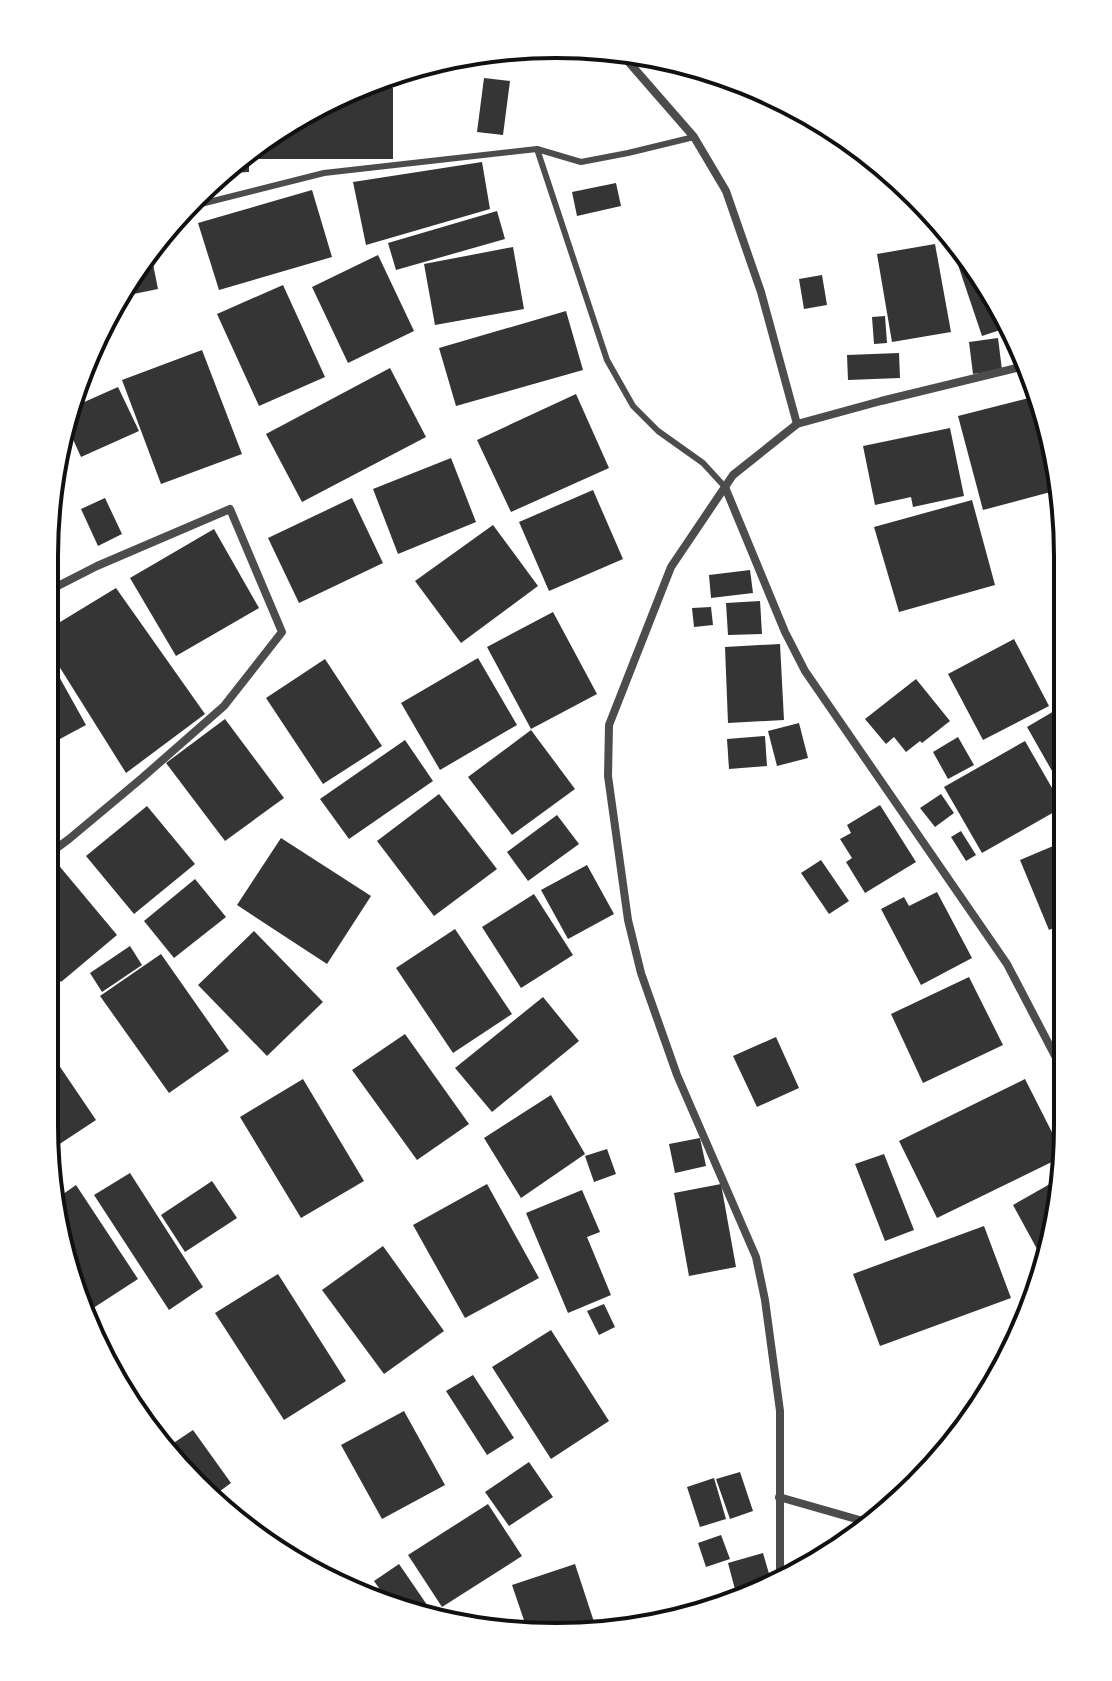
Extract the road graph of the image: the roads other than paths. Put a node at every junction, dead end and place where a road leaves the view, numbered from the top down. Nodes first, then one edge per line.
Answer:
1 (630, 64) edge
2 (694, 137) junction
3 (537, 149) junction
4 (205, 203) edge
5 (1017, 368) edge
6 (797, 424) junction
7 (725, 487) junction
8 (58, 586) edge
9 (58, 847) edge
10 (1054, 1054) edge
11 (779, 1497) junction
12 (859, 1520) edge
13 (780, 1570) edge

1 - 2 street
2 - 3 lane
2 - 6 street
3 - 4 lane
3 - 7 lane
5 - 6 street
6 - 7 street
7 - 10 street
7 - 11 street
8 - 9 street
11 - 12 street
11 - 13 street

